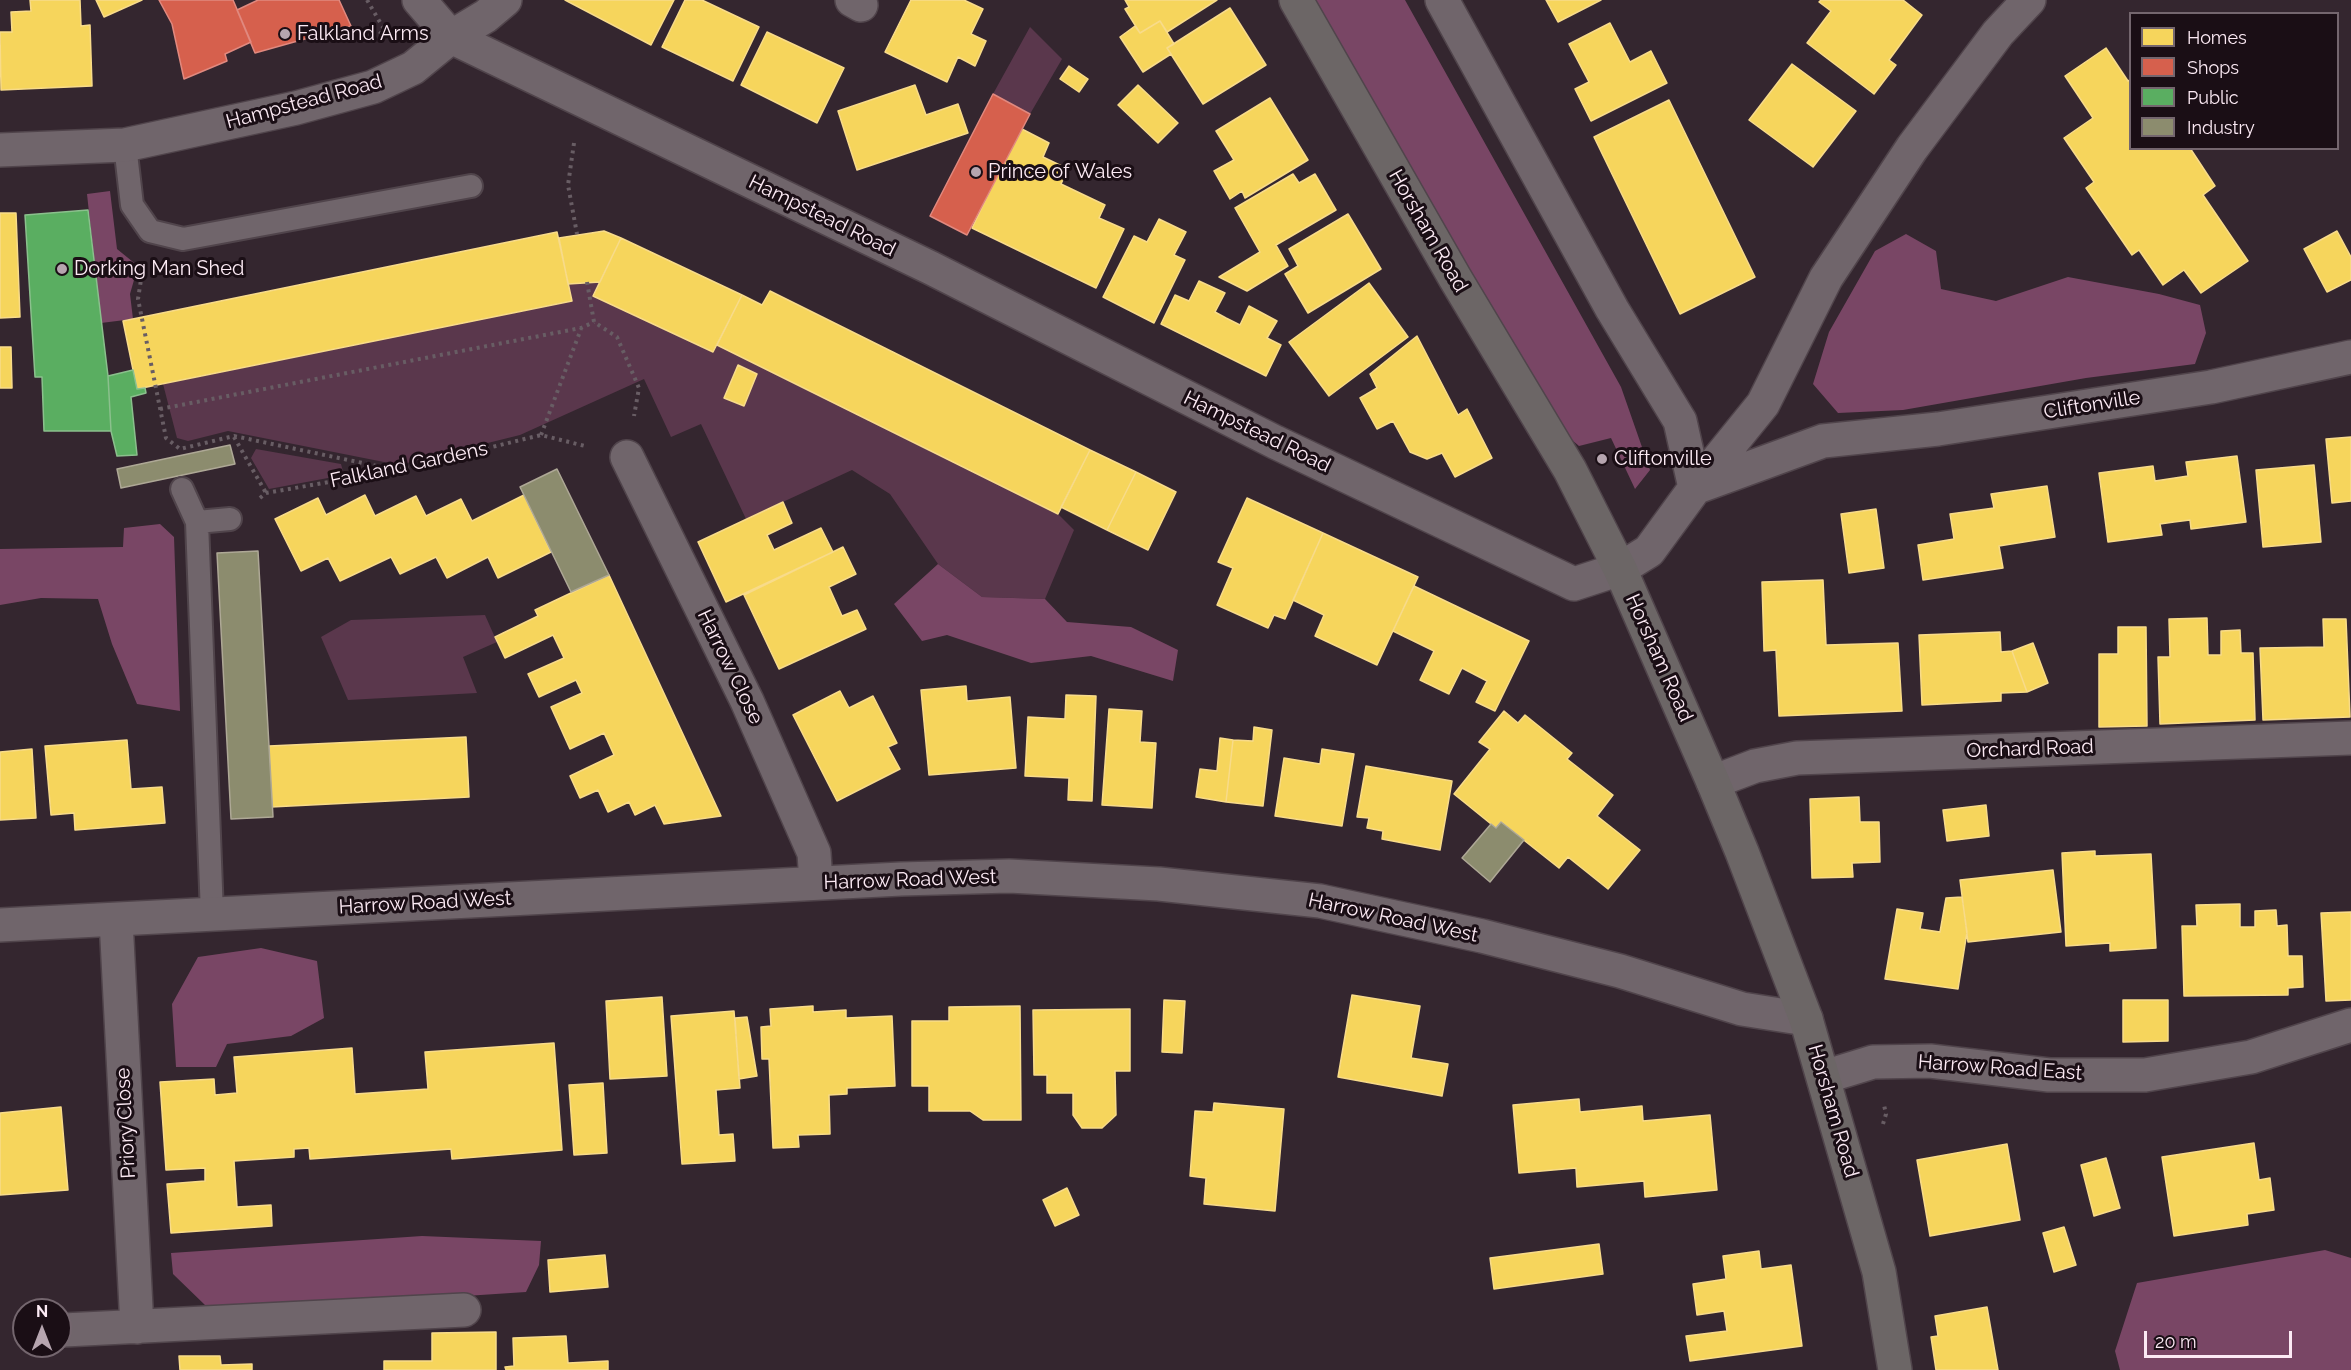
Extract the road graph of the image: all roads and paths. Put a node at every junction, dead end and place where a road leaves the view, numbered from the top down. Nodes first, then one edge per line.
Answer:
1 (419, 0) edge
2 (505, 0) edge
3 (1296, 0) edge
4 (1442, 0) edge
5 (2029, 0) edge
6 (451, 37) junction
7 (580, 99) junction
8 (125, 145) junction
9 (0, 150) edge
10 (471, 186) dead end
11 (150, 231) junction
12 (577, 234) dead end
13 (587, 282) dead end
14 (594, 322) junction
15 (581, 328) junction
16 (2351, 357) edge
17 (639, 388) dead end
18 (160, 409) junction
19 (541, 435) junction
20 (234, 436) junction
21 (627, 457) joint
22 (398, 470) junction
23 (1695, 488) junction
24 (182, 489) dead end
25 (266, 493) junction
26 (230, 519) joint
27 (197, 522) junction
28 (1620, 569) junction
29 (2351, 738) edge
30 (1713, 782) junction
31 (816, 883) junction
32 (212, 914) junction
33 (116, 920) junction
34 (0, 925) edge
35 (1806, 1019) junction
36 (2351, 1025) edge
37 (1824, 1077) junction
38 (464, 1310) dead end
39 (137, 1327) junction
40 (72, 1330) edge
41 (1895, 1370) edge

1 - 6 street
2 - 6 street
3 - 28 main road, Horsham Road
4 - 23 street
5 - 23 street
6 - 7 street, Hampstead Road
6 - 8 street, Hampstead Road
7 - 12 path
7 - 28 street, Hampstead Road
8 - 9 street, Hampstead Road
8 - 11 lane
10 - 11 lane
11 - 18 path
13 - 14 path
14 - 15 path
14 - 17 path
15 - 18 path
15 - 19 path
16 - 23 street, Cliftonville
18 - 20 path
19 - 21 path, Falkland Gardens
19 - 22 path, Falkland Gardens
20 - 22 path
20 - 25 path
21 - 31 street, Harrow Close
22 - 25 path, Falkland Gardens
23 - 28 street
24 - 27 lane
25 - 26 path, Falkland Gardens
26 - 27 lane
27 - 32 lane
28 - 30 main road, Horsham Road
29 - 30 street, Orchard Road
30 - 35 main road, Horsham Road
31 - 32 street, Harrow Road West
31 - 35 street, Harrow Road West
32 - 33 street, Harrow Road West
33 - 34 street, Harrow Road West
33 - 39 street, Priory Close
35 - 37 main road, Horsham Road
36 - 37 street, Harrow Road East
37 - 41 main road, Horsham Road
38 - 39 street
39 - 40 street

